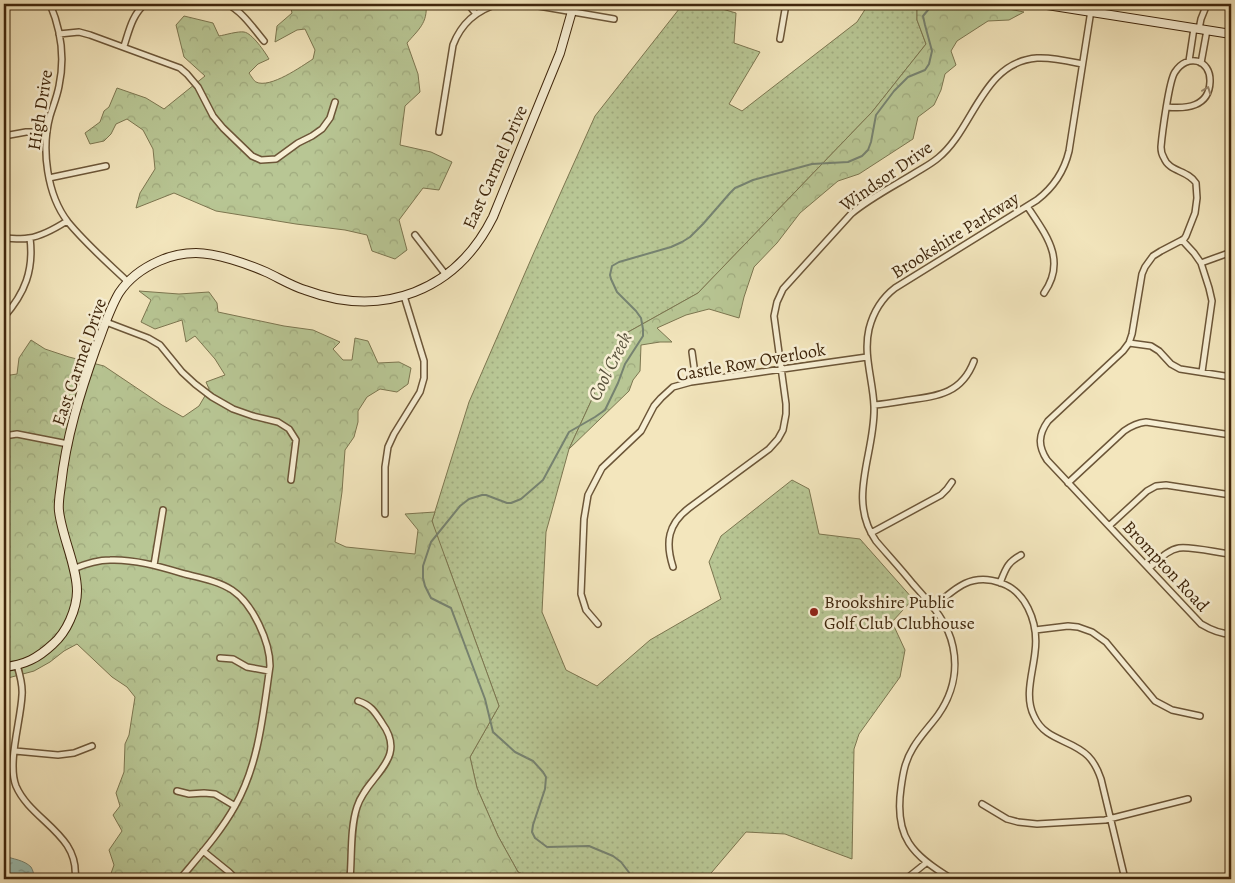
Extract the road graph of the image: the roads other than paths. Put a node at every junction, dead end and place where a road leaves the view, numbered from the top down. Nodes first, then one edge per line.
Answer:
1 (50, 4) edge
2 (145, 4) edge
3 (227, 4) edge
4 (468, 4) edge
5 (498, 4) edge
6 (526, 4) edge
7 (786, 4) edge
8 (1041, 4) edge
9 (1207, 4) edge
10 (573, 7) edge
11 (1091, 8) edge
12 (476, 14) junction
13 (614, 19) dead end
14 (1200, 29) junction
15 (59, 34) junction
16 (1231, 34) edge
17 (780, 39) dead end
18 (264, 41) dead end
19 (124, 46) junction
20 (1189, 61) junction
21 (1201, 63) junction
22 (1082, 64) junction
23 (334, 102) dead end
24 (1167, 107) junction
25 (47, 132) junction
26 (439, 132) dead end
27 (4, 136) edge
28 (106, 166) dead end
29 (49, 178) junction
30 (1027, 206) junction
31 (67, 221) junction
32 (415, 235) dead end
33 (4, 238) edge
34 (30, 238) junction
35 (1182, 240) junction
36 (1231, 254) edge
37 (1201, 263) junction
38 (446, 275) junction
39 (128, 282) junction
40 (1044, 293) dead end
41 (404, 296) junction
42 (4, 317) edge
43 (106, 322) junction
44 (1129, 343) junction
45 (692, 352) dead end
46 (868, 357) junction
47 (974, 361) dead end
48 (781, 369) junction
49 (1202, 372) junction
50 (1231, 377) edge
51 (696, 381) junction
52 (874, 404) junction
53 (1231, 435) edge
54 (4, 436) edge
55 (68, 444) junction
56 (291, 480) dead end
57 (952, 482) dead end
58 (1068, 483) junction
59 (1231, 495) edge
60 (163, 510) dead end
61 (385, 514) dead end
62 (1109, 526) junction
63 (871, 533) junction
64 (1231, 554) edge
65 (1022, 555) dead end
66 (154, 566) junction
67 (673, 567) dead end
68 (73, 568) junction
69 (1149, 568) junction
70 (1000, 582) junction
71 (934, 607) junction
72 (598, 624) dead end
73 (1035, 630) junction
74 (1231, 634) edge
75 (220, 658) dead end
76 (17, 665) junction
77 (4, 666) edge
78 (269, 671) junction
79 (358, 700) dead end
80 (1200, 716) dead end
81 (92, 746) dead end
82 (15, 751) junction
83 (178, 791) dead end
84 (1188, 799) dead end
85 (982, 804) dead end
86 (235, 806) junction
87 (1111, 818) junction
88 (203, 851) junction
89 (926, 863) junction
90 (75, 879) edge
91 (180, 879) edge
92 (236, 879) edge
93 (350, 879) edge
94 (906, 879) edge
95 (952, 879) edge
96 (1125, 879) edge

1 - 15 street, High Drive
2 - 19 street
3 - 18 street
4 - 12 street
5 - 12 street
6 - 10 street
7 - 17 street
8 - 11 street
9 - 14 street
10 - 13 street
10 - 38 street, East Carmel Drive
11 - 14 street
11 - 22 street, Brookshire Parkway
12 - 26 street
14 - 16 street
14 - 20 street
14 - 21 street
15 - 19 street
15 - 25 street, High Drive
19 - 23 street
20 - 21 street
20 - 24 street
24 -> 21 street
22 - 30 street, Brookshire Parkway
22 - 48 street, Windsor Drive
24 - 35 street
25 - 27 street
25 - 29 street, High Drive
28 - 29 street
29 - 31 street, High Drive
30 - 40 street
30 - 46 street, Brookshire Parkway
31 - 34 street
31 - 39 street, High Drive
32 - 38 street
33 - 34 street
34 - 42 street
35 - 37 street
35 - 44 street
36 - 37 street
37 - 49 street
38 - 41 street, East Carmel Drive
39 - 41 street, East Carmel Drive
39 - 43 street, East Carmel Drive
41 - 61 street
43 - 55 street, East Carmel Drive
43 - 56 street
44 - 49 street
44 - 58 street, Brompton Road
45 - 51 street
46 - 48 street, Castle Row Overlook
46 - 52 street, Brookshire Parkway
47 - 52 street
48 - 51 street, Castle Row Overlook
48 - 67 street, Windsor Drive
49 - 50 street
51 - 72 street, Castle Row Overlook
52 - 63 street, Brookshire Parkway
53 - 58 street
54 - 55 street
55 - 68 street, East Carmel Drive
57 - 63 street
58 - 62 street, Brompton Road
59 - 62 street
60 - 66 street
62 - 69 street, Brompton Road
63 - 71 street, Brookshire Parkway
64 - 69 street
65 - 70 street
66 - 68 street
66 - 78 street
68 - 76 street, East Carmel Drive
69 - 74 street, Brompton Road
70 - 71 street
70 - 73 street
71 - 89 street, Brookshire Parkway
73 - 80 street
73 - 87 street
75 - 78 street
76 - 77 street, East Carmel Drive
76 - 82 street
78 - 86 street
79 - 93 street
81 - 82 street
82 - 90 street
83 - 86 street
84 - 87 street
85 - 87 street
86 - 88 street
87 - 96 street
88 - 91 street
88 - 92 street
89 - 94 street
89 - 95 street, Brookshire Parkway

